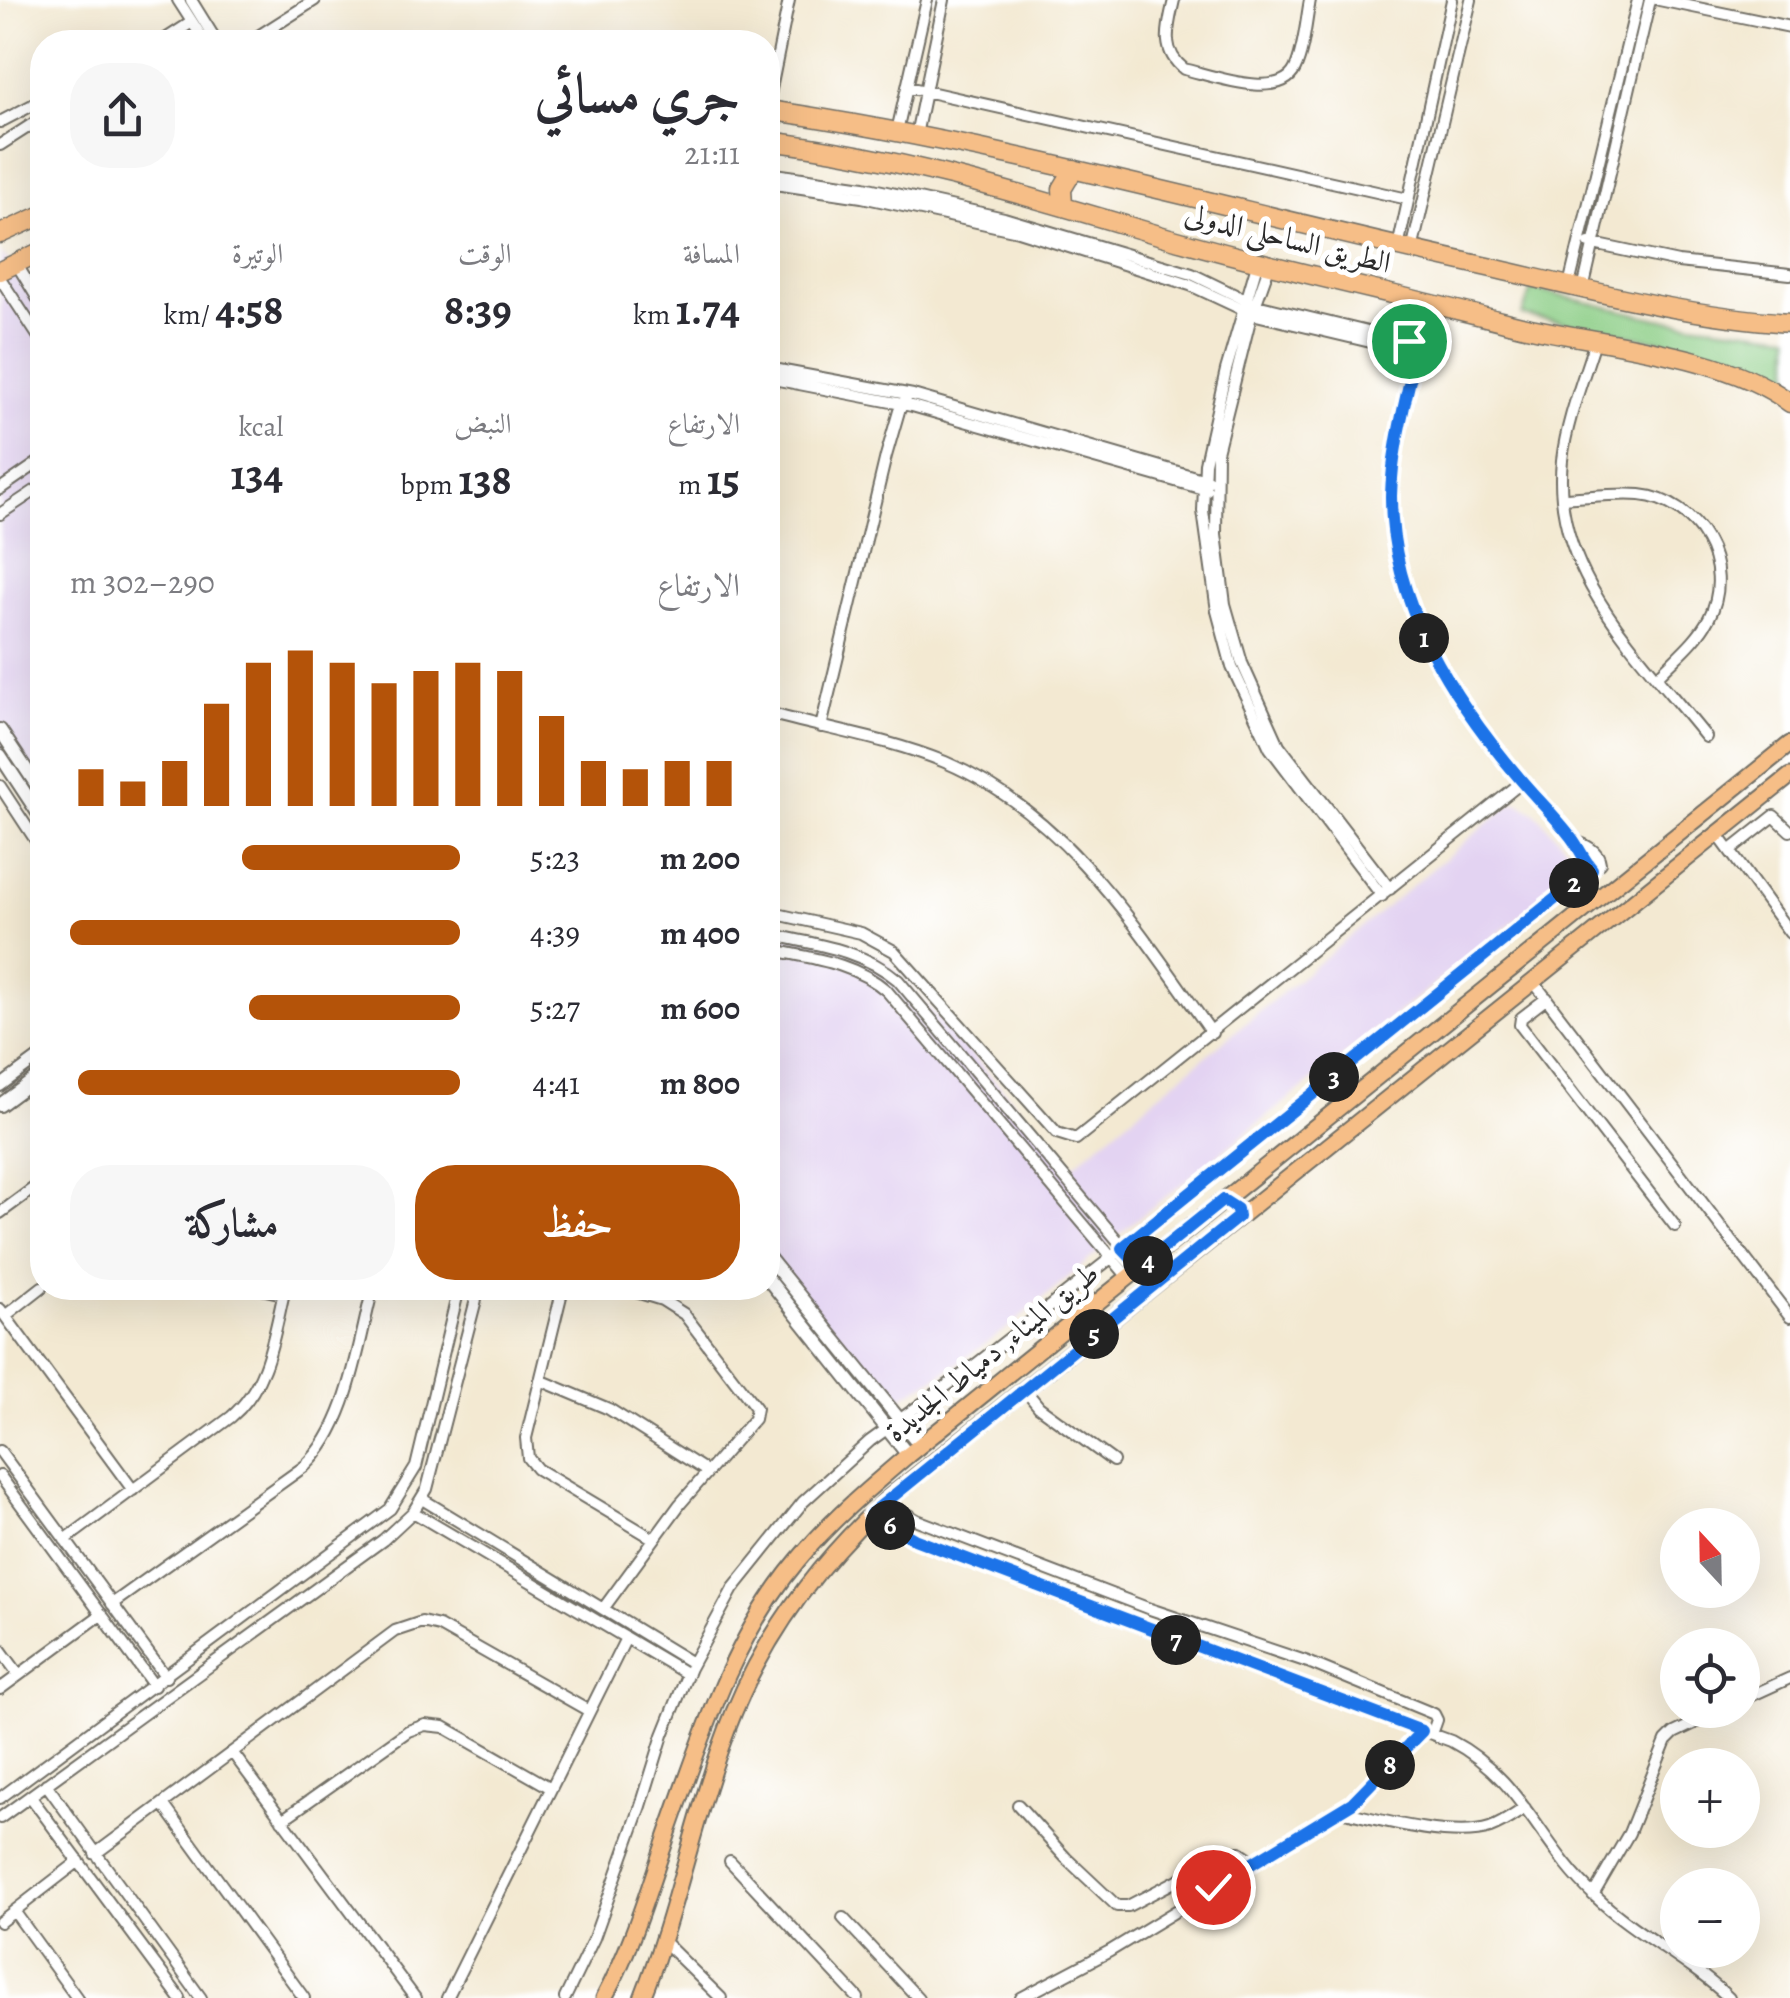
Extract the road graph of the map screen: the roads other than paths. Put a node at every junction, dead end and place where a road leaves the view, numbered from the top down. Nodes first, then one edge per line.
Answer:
1 (178, 0) edge
2 (190, 0) edge
3 (314, 0) edge
4 (789, 0) edge
5 (926, 0) edge
6 (944, 0) edge
7 (1174, 0) edge
8 (1310, 0) edge
9 (1452, 0) edge
10 (1471, 0) edge
11 (1638, 0) edge
12 (1650, 0) edge
13 (1659, 0) edge
14 (192, 22) junction
15 (1790, 28) edge
16 (180, 30) edge
17 (197, 30) edge
18 (210, 30) edge
19 (267, 30) edge
20 (780, 46) edge
21 (907, 87) junction
22 (924, 90) junction
23 (30, 106) edge
24 (780, 109) edge
25 (0, 122) edge
26 (30, 126) edge
27 (897, 131) junction
28 (916, 135) junction
29 (780, 144) edge
30 (0, 145) edge
31 (1038, 161) junction
32 (1074, 168) junction
33 (780, 175) edge
34 (780, 185) edge
35 (1030, 195) junction
36 (1408, 199) junction
37 (1063, 205) junction
38 (30, 220) edge
39 (0, 234) edge
40 (1580, 242) junction
41 (1594, 244) junction
42 (1405, 248) junction
43 (30, 257) edge
44 (1264, 263) junction
45 (5, 270) edge
46 (1790, 274) edge
47 (1576, 287) junction
48 (30, 294) edge
49 (1249, 308) junction
50 (30, 319) edge
51 (1790, 323) edge
52 (1595, 341) junction
53 (780, 370) edge
54 (780, 380) edge
55 (913, 395) junction
56 (903, 403) junction
57 (1790, 403) edge
58 (30, 468) edge
59 (1209, 486) junction
60 (0, 489) edge
61 (30, 494) edge
62 (1562, 498) junction
63 (0, 514) edge
64 (1658, 676) junction
65 (780, 716) edge
66 (821, 727) junction
67 (0, 730) edge
68 (1706, 738) dead end
69 (1790, 744) edge
70 (0, 755) edge
71 (30, 775) edge
72 (1790, 776) edge
73 (1522, 782) junction
74 (0, 786) edge
75 (30, 801) edge
76 (1790, 831) edge
77 (30, 832) edge
78 (1716, 832) junction
79 (1730, 851) junction
80 (1386, 893) junction
81 (780, 915) edge
82 (1790, 933) edge
83 (780, 937) edge
84 (780, 952) edge
85 (1533, 981) junction
86 (1547, 998) junction
87 (1212, 1033) junction
88 (30, 1064) edge
89 (30, 1083) edge
90 (0, 1086) edge
91 (0, 1105) edge
92 (1240, 1186) junction
93 (30, 1191) edge
94 (1223, 1200) junction
95 (1254, 1204) junction
96 (0, 1213) edge
97 (1238, 1217) junction
98 (1675, 1226) dead end
99 (1122, 1248) junction
100 (1111, 1258) junction
101 (1134, 1272) junction
102 (780, 1273) edge
103 (780, 1293) edge
104 (30, 1295) edge
105 (282, 1300) edge
106 (369, 1300) edge
107 (456, 1300) edge
108 (476, 1300) edge
109 (559, 1300) edge
110 (662, 1300) edge
111 (2, 1313) edge
112 (1790, 1318) edge
113 (540, 1380) junction
114 (1024, 1390) junction
115 (893, 1423) junction
116 (0, 1450) edge
117 (914, 1450) junction
118 (1113, 1462) dead end
119 (708, 1472) junction
120 (1, 1478) edge
121 (132, 1490) junction
122 (422, 1499) junction
123 (885, 1501) junction
124 (413, 1512) junction
125 (871, 1514) junction
126 (654, 1539) junction
127 (65, 1540) junction
128 (112, 1604) junction
129 (604, 1610) junction
130 (102, 1614) junction
131 (626, 1638) junction
132 (0, 1649) edge
133 (689, 1669) junction
134 (19, 1675) junction
135 (166, 1677) junction
136 (1790, 1678) edge
137 (154, 1686) junction
138 (0, 1689) edge
139 (1760, 1692) edge
140 (589, 1712) junction
141 (1684, 1728) edge
142 (1427, 1733) junction
143 (232, 1752) junction
144 (46, 1784) junction
145 (550, 1788) junction
146 (30, 1796) junction
147 (0, 1798) edge
148 (163, 1804) junction
149 (1018, 1805) dead end
150 (1525, 1808) junction
151 (1341, 1811) junction
152 (0, 1818) edge
153 (282, 1820) junction
154 (96, 1854) junction
155 (79, 1862) junction
156 (730, 1862) dead end
157 (1254, 1862) junction
158 (1156, 1892) junction
159 (1593, 1895) junction
160 (14, 1912) junction
161 (1170, 1912) junction
162 (842, 1918) dead end
163 (0, 1922) edge
164 (664, 1942) junction
165 (77, 1998) edge
166 (180, 1998) edge
167 (201, 1998) edge
168 (304, 1998) edge
169 (415, 1998) edge
170 (446, 1998) edge
171 (566, 1998) edge
172 (604, 1998) edge
173 (642, 1998) edge
174 (721, 1998) edge
175 (858, 1998) edge
176 (918, 1998) edge
177 (1021, 1998) edge
178 (1729, 1998) edge

1 - 14 street
2 - 18 street
3 - 19 street
4 - 20 street
5 - 21 street
6 - 22 street
7 - 8 street
9 - 36 street
10 - 42 street
11 - 40 street
12 - 41 street
13 - 15 street
14 - 16 street
14 - 17 street
21 - 22 street
21 - 27 street
22 - 28 street
22 - 36 street
23 - 25 street
24 - 27 highway, الطريق الساحلى الدولى
26 - 30 street
27 - 28 highway, الطريق الساحلى الدولى
28 - 31 highway, الطريق الساحلى الدولى
29 - 35 highway, الطريق الساحلى الدولى
31 - 32 highway, الطريق الساحلى الدولى
31 - 35 highway
32 - 37 highway
32 - 42 highway, الطريق الساحلى الدولى
33 - 49 street
34 - 49 street
35 - 37 highway, الطريق الساحلى الدولى
36 - 42 street
37 - 44 highway, الطريق الساحلى الدولى
38 - 39 highway
40 - 41 street
40 - 47 street
41 - 46 street
41 - 47 street
42 - 47 highway, الطريق الساحلى الدولى
43 - 45 highway
44 - 49 street
44 - 52 highway, الطريق الساحلى الدولى
45 - 48 street
45 - 50 street
47 - 51 highway, الطريق الساحلى الدولى
49 - 59 street
49 - 73 street
52 - 57 highway, الطريق الساحلى الدولى
52 - 62 street
53 - 55 street
54 - 56 street
55 - 56 street
55 - 59 street
56 - 59 street
56 - 66 street
58 - 60 street
59 - 80 street
61 - 63 street
62 - 64 street
62 - 64 street
64 - 68 street
65 - 66 street
66 - 87 street
67 - 71 street
69 - 92 main road, طريق الميناء, دمياط الجديدة
70 - 75 street
72 - 78 main road, طريق الميناء, دمياط الجديدة
73 - 80 street
73 - 99 street
74 - 77 street
76 - 79 street
78 - 79 street
78 - 85 main road, طريق الميناء, دمياط الجديدة
79 - 82 street
80 - 87 street
81 - 87 street
83 - 99 street
84 - 100 street
85 - 86 street
85 - 95 main road, طريق الميناء, دمياط الجديدة
86 - 98 street
86 - 112 street
88 - 90 street
89 - 91 street
92 - 94 main road, طريق الميناء, دمياط الجديدة
92 - 95 main road
93 - 96 street
94 - 97 main road
94 - 101 main road, طريق الميناء, دمياط الجديدة
95 - 97 main road, طريق الميناء, دمياط الجديدة
97 - 114 main road, طريق الميناء, دمياط الجديدة
99 - 100 street
99 - 101 street
100 - 101 street
100 - 115 street
101 - 117 main road, طريق الميناء, دمياط الجديدة
102 - 115 street
103 - 115 street
104 - 111 street
105 - 121 street
106 - 128 street
107 - 135 street
108 - 122 street
109 - 113 street
110 - 119 street
111 - 121 street
113 - 119 street
113 - 126 street
114 - 118 street
114 - 123 main road, طريق الميناء, دمياط الجديدة
115 - 117 street
115 - 133 street
116 - 127 street
117 - 172 main road, طريق الميناء, دمياط الجديدة
119 - 126 street
120 - 130 street
121 - 127 street
122 - 124 street
122 - 129 street
123 - 125 main road, طريق الميناء, دمياط الجديدة
123 - 142 street
124 - 131 street
124 - 144 street
125 - 142 street
125 - 164 main road, طريق الميناء, دمياط الجديدة
126 - 129 street
127 - 128 street
128 - 135 street
129 - 133 street
130 - 134 street
130 - 137 street
131 - 133 street
131 - 140 street
132 - 134 street
133 - 171 street
134 - 138 street
135 - 137 street
136 - 139 street
137 - 147 street
140 - 143 street
140 - 145 street
141 - 159 street
142 - 150 street
142 - 151 street
143 - 148 street
143 - 153 street
144 - 146 street
144 - 154 street
145 - 153 street
145 - 170 street
146 - 152 street
146 - 155 street
148 - 154 street
148 - 168 street
149 - 158 street
150 - 151 street
150 - 159 street
151 - 157 street
153 - 169 street
154 - 167 street
155 - 160 street
155 - 166 street
156 - 175 street
157 - 158 street
157 - 161 street
158 - 161 street
159 - 178 street
160 - 163 street
160 - 165 street
161 - 177 street
162 - 176 street
164 - 173 main road, طريق الميناء, دمياط الجديدة
164 - 174 street

